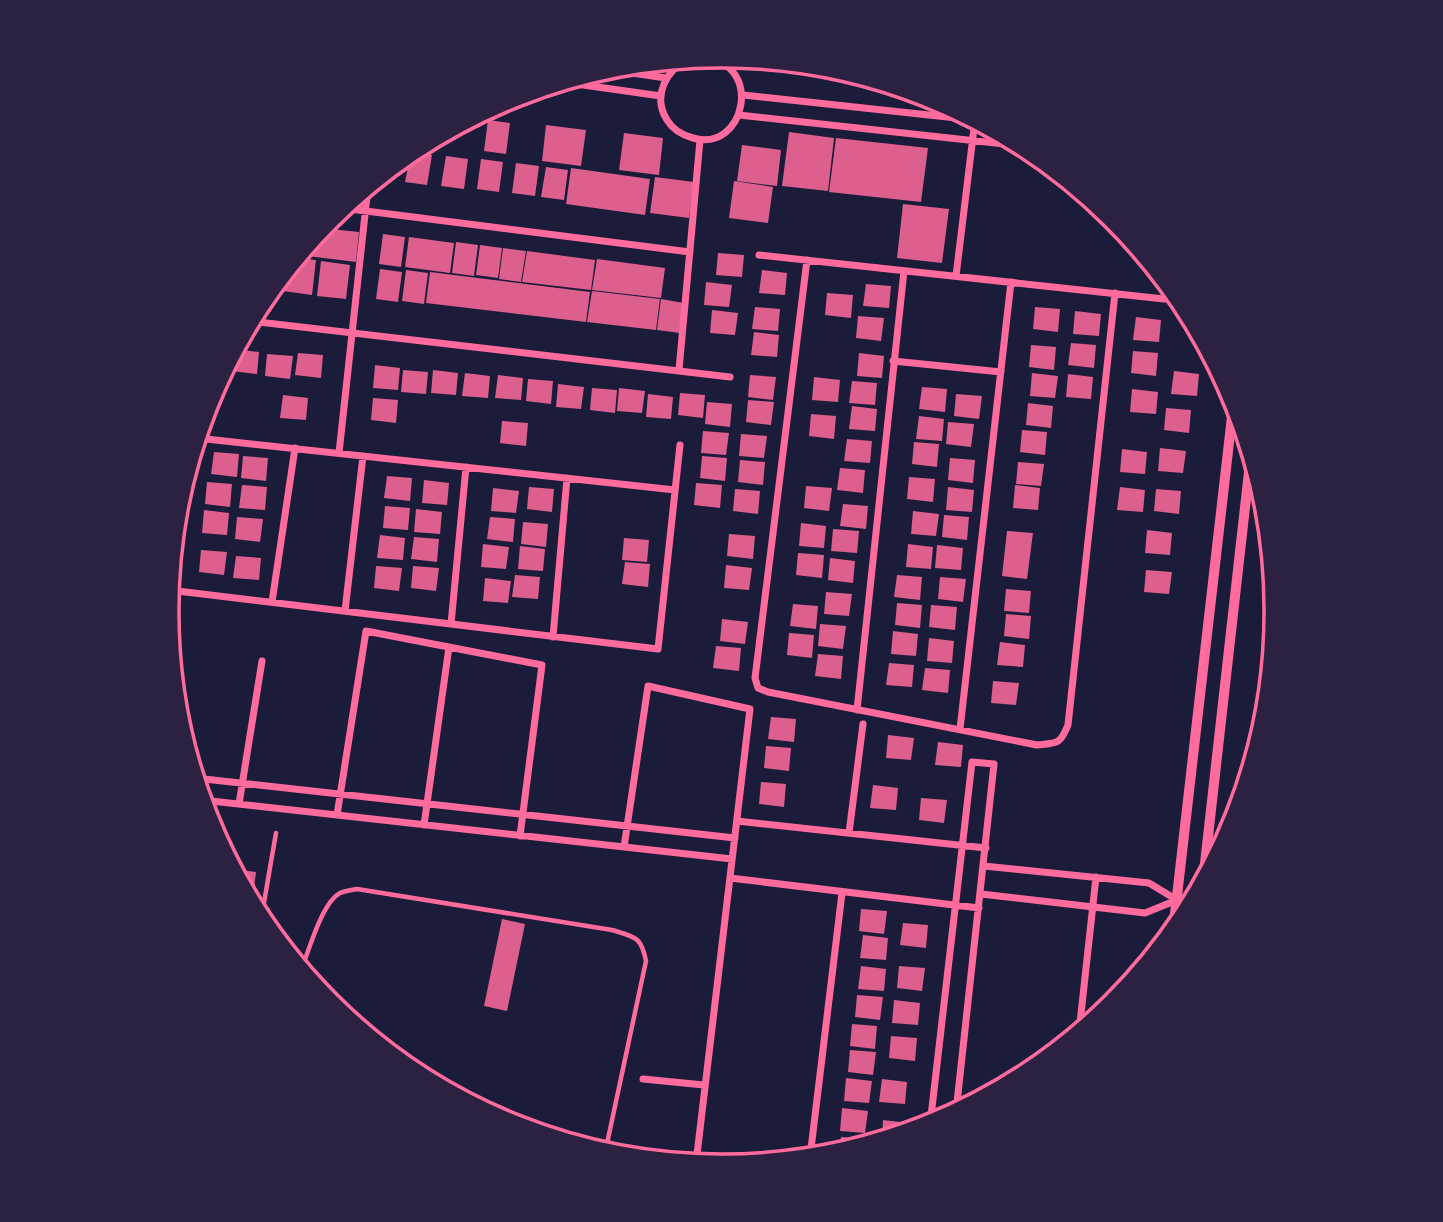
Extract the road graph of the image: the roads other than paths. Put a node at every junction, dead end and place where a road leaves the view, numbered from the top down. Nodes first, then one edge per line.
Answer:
1 (729, 68) edge
2 (671, 71) edge
3 (642, 74) edge
4 (666, 78) junction
5 (587, 86) edge
6 (743, 94) junction
7 (660, 96) junction
8 (739, 115) junction
9 (945, 117) edge
10 (973, 130) edge
11 (700, 140) junction
12 (972, 140) junction
13 (996, 143) edge
14 (366, 201) edge
15 (357, 210) edge
16 (365, 211) junction
17 (690, 252) junction
18 (760, 255) dead end
19 (807, 260) junction
20 (904, 271) junction
21 (956, 276) junction
22 (1011, 282) junction
23 (1115, 293) junction
24 (1164, 299) dead end
25 (262, 322) edge
26 (352, 333) junction
27 (893, 361) junction
28 (679, 370) junction
29 (1001, 372) junction
30 (730, 377) dead end
31 (1231, 426) edge
32 (207, 439) edge
33 (680, 444) dead end
34 (295, 448) junction
35 (339, 453) junction
36 (363, 456) junction
37 (466, 467) junction
38 (567, 478) junction
39 (1248, 480) edge
40 (675, 490) junction
41 (180, 591) edge
42 (272, 603) junction
43 (345, 611) junction
44 (451, 624) junction
45 (553, 636) junction
46 (449, 647) junction
47 (262, 661) dead end
48 (857, 710) junction
49 (863, 724) dead end
50 (960, 729) junction
51 (206, 779) edge
52 (242, 783) junction
53 (341, 794) junction
54 (214, 801) edge
55 (239, 804) junction
56 (427, 804) junction
57 (523, 814) junction
58 (337, 815) junction
59 (737, 821) junction
60 (424, 825) junction
61 (627, 826) junction
62 (276, 833) dead end
63 (849, 833) junction
64 (520, 836) junction
65 (735, 838) junction
66 (962, 845) junction
67 (624, 847) junction
68 (986, 848) junction
69 (1206, 855) edge
70 (732, 859) junction
71 (984, 866) junction
72 (1096, 877) junction
73 (730, 878) junction
74 (842, 893) junction
75 (981, 894) junction
76 (1177, 900) junction
77 (1181, 900) edge
78 (264, 903) edge
79 (956, 905) junction
80 (1093, 907) junction
81 (979, 908) junction
82 (1176, 908) edge
83 (306, 959) edge
84 (1081, 1018) edge
85 (643, 1079) dead end
86 (704, 1085) junction
87 (957, 1100) edge
88 (932, 1111) edge
89 (608, 1141) edge
90 (811, 1146) edge
91 (697, 1153) edge

1 - 6 street
2 - 4 street
3 - 4 street
4 - 7 street
5 - 7 street
6 - 8 street
6 - 9 street
7 - 11 street
8 - 11 street
8 - 12 street
10 - 12 street
11 - 17 street
12 - 13 street
12 - 21 street
14 - 16 street
15 - 16 street
16 - 17 street
16 - 26 street
17 - 28 street
18 - 19 street
19 - 20 street
19 - 48 street
20 - 21 street
20 - 27 street
21 - 22 street
22 - 23 street
22 - 29 street
23 - 24 street
23 - 50 street
25 - 26 street
26 - 28 street
26 - 35 street
27 - 29 street
27 - 48 street
28 - 30 street
29 - 50 street
31 - 76 street
32 - 34 street
33 - 40 street
34 - 35 street
34 - 42 street
35 - 36 street
36 - 37 street
36 - 43 street
37 - 38 street
37 - 44 street
38 - 40 street
38 - 45 street
39 - 69 street
40 - 45 street
41 - 42 street
42 - 43 street
43 - 44 street
44 - 45 street
46 - 53 street
46 - 56 street
46 - 57 street
47 - 52 street
48 - 50 street
49 - 63 street
51 - 52 street
52 - 53 street
52 - 55 street
53 - 56 street
53 - 58 street
54 - 55 street
55 - 58 street
56 - 57 street
56 - 60 street
57 - 61 street
57 - 64 street
58 - 60 street
59 - 61 street
59 - 63 street
59 - 65 street
60 - 64 street
61 - 65 street
61 - 67 street
62 - 78 lane
63 - 66 street
64 - 67 street
65 - 70 street
66 - 68 street
66 - 68 street
66 - 79 street
67 - 70 street
68 - 71 street
70 - 73 street
71 - 72 street
71 - 75 street
72 - 76 street
72 - 80 street
73 - 74 street
73 - 86 street
74 - 79 street
74 - 90 street
75 - 80 street
75 - 81 street
76 - 77 street
76 - 80 street
76 - 82 street
79 - 81 street
79 - 88 street
80 - 84 street
81 - 87 street
83 - 89 lane
85 - 86 street
86 - 91 street

